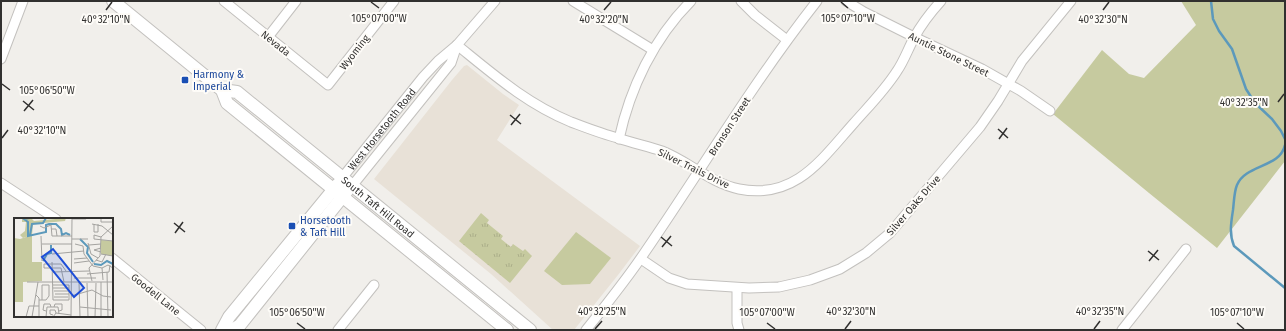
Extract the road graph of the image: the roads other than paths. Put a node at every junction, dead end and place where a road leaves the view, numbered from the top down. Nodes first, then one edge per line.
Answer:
1 (23, 1) edge
2 (113, 1) edge
3 (224, 1) edge
4 (296, 1) edge
5 (394, 1) edge
6 (495, 1) edge
7 (573, 1) edge
8 (690, 1) edge
9 (741, 1) edge
10 (817, 1) edge
11 (846, 1) edge
12 (941, 1) edge
13 (1071, 1) edge
14 (268, 37) junction
15 (914, 37) junction
16 (787, 40) junction
17 (457, 46) junction
18 (653, 50) junction
19 (1, 59) edge
20 (1009, 84) junction
21 (328, 85) joint
22 (222, 90) junction
23 (1050, 111) dead end
24 (619, 139) junction
25 (699, 171) junction
26 (347, 182) junction
27 (1, 183) edge
28 (338, 193) junction
29 (54, 218) edge
30 (1186, 248) dead end
31 (113, 259) edge
32 (641, 259) junction
33 (374, 285) dead end
34 (737, 288) junction
35 (201, 330) edge
36 (222, 330) edge
37 (232, 330) edge
38 (338, 330) edge
39 (507, 330) edge
40 (530, 330) edge
41 (586, 330) edge
42 (738, 330) edge
43 (1122, 330) edge

1 - 19 street
2 - 22 main road, South Taft Hill Road
3 - 14 street, Nevada
4 - 14 street
5 - 21 street, Wyoming
6 - 17 street, West Horsetooth Road
7 - 18 street
8 - 18 street
9 - 16 street
10 - 16 street, Bronson Street
11 - 15 street, Auntie Stone Street
12 - 15 street, Silver Trails Drive
13 - 20 street, Silver Oaks Drive
14 - 21 street, Nevada
15 - 20 street, Auntie Stone Street
15 - 25 street, Silver Trails Drive
16 - 25 street, Bronson Street
17 - 24 street, Silver Trails Drive
17 - 26 street, West Horsetooth Road
18 - 24 street
20 - 23 street, Auntie Stone Street
20 - 34 street, Silver Oaks Drive
22 - 26 main road, South Taft Hill Road
22 - 28 main road, South Taft Hill Road
24 - 25 street, Silver Trails Drive
25 - 32 street, Bronson Street
26 - 28 main road, West Horsetooth Road
26 - 40 main road, South Taft Hill Road
27 - 29 street
28 - 36 main road, West Horsetooth Road
28 - 37 main road, West Horsetooth Road
28 - 39 main road, South Taft Hill Road
30 - 43 street
31 - 35 street, Goodell Lane
32 - 34 street, Silver Oaks Drive
32 - 41 street, Bronson Street
33 - 38 street
34 - 42 street

